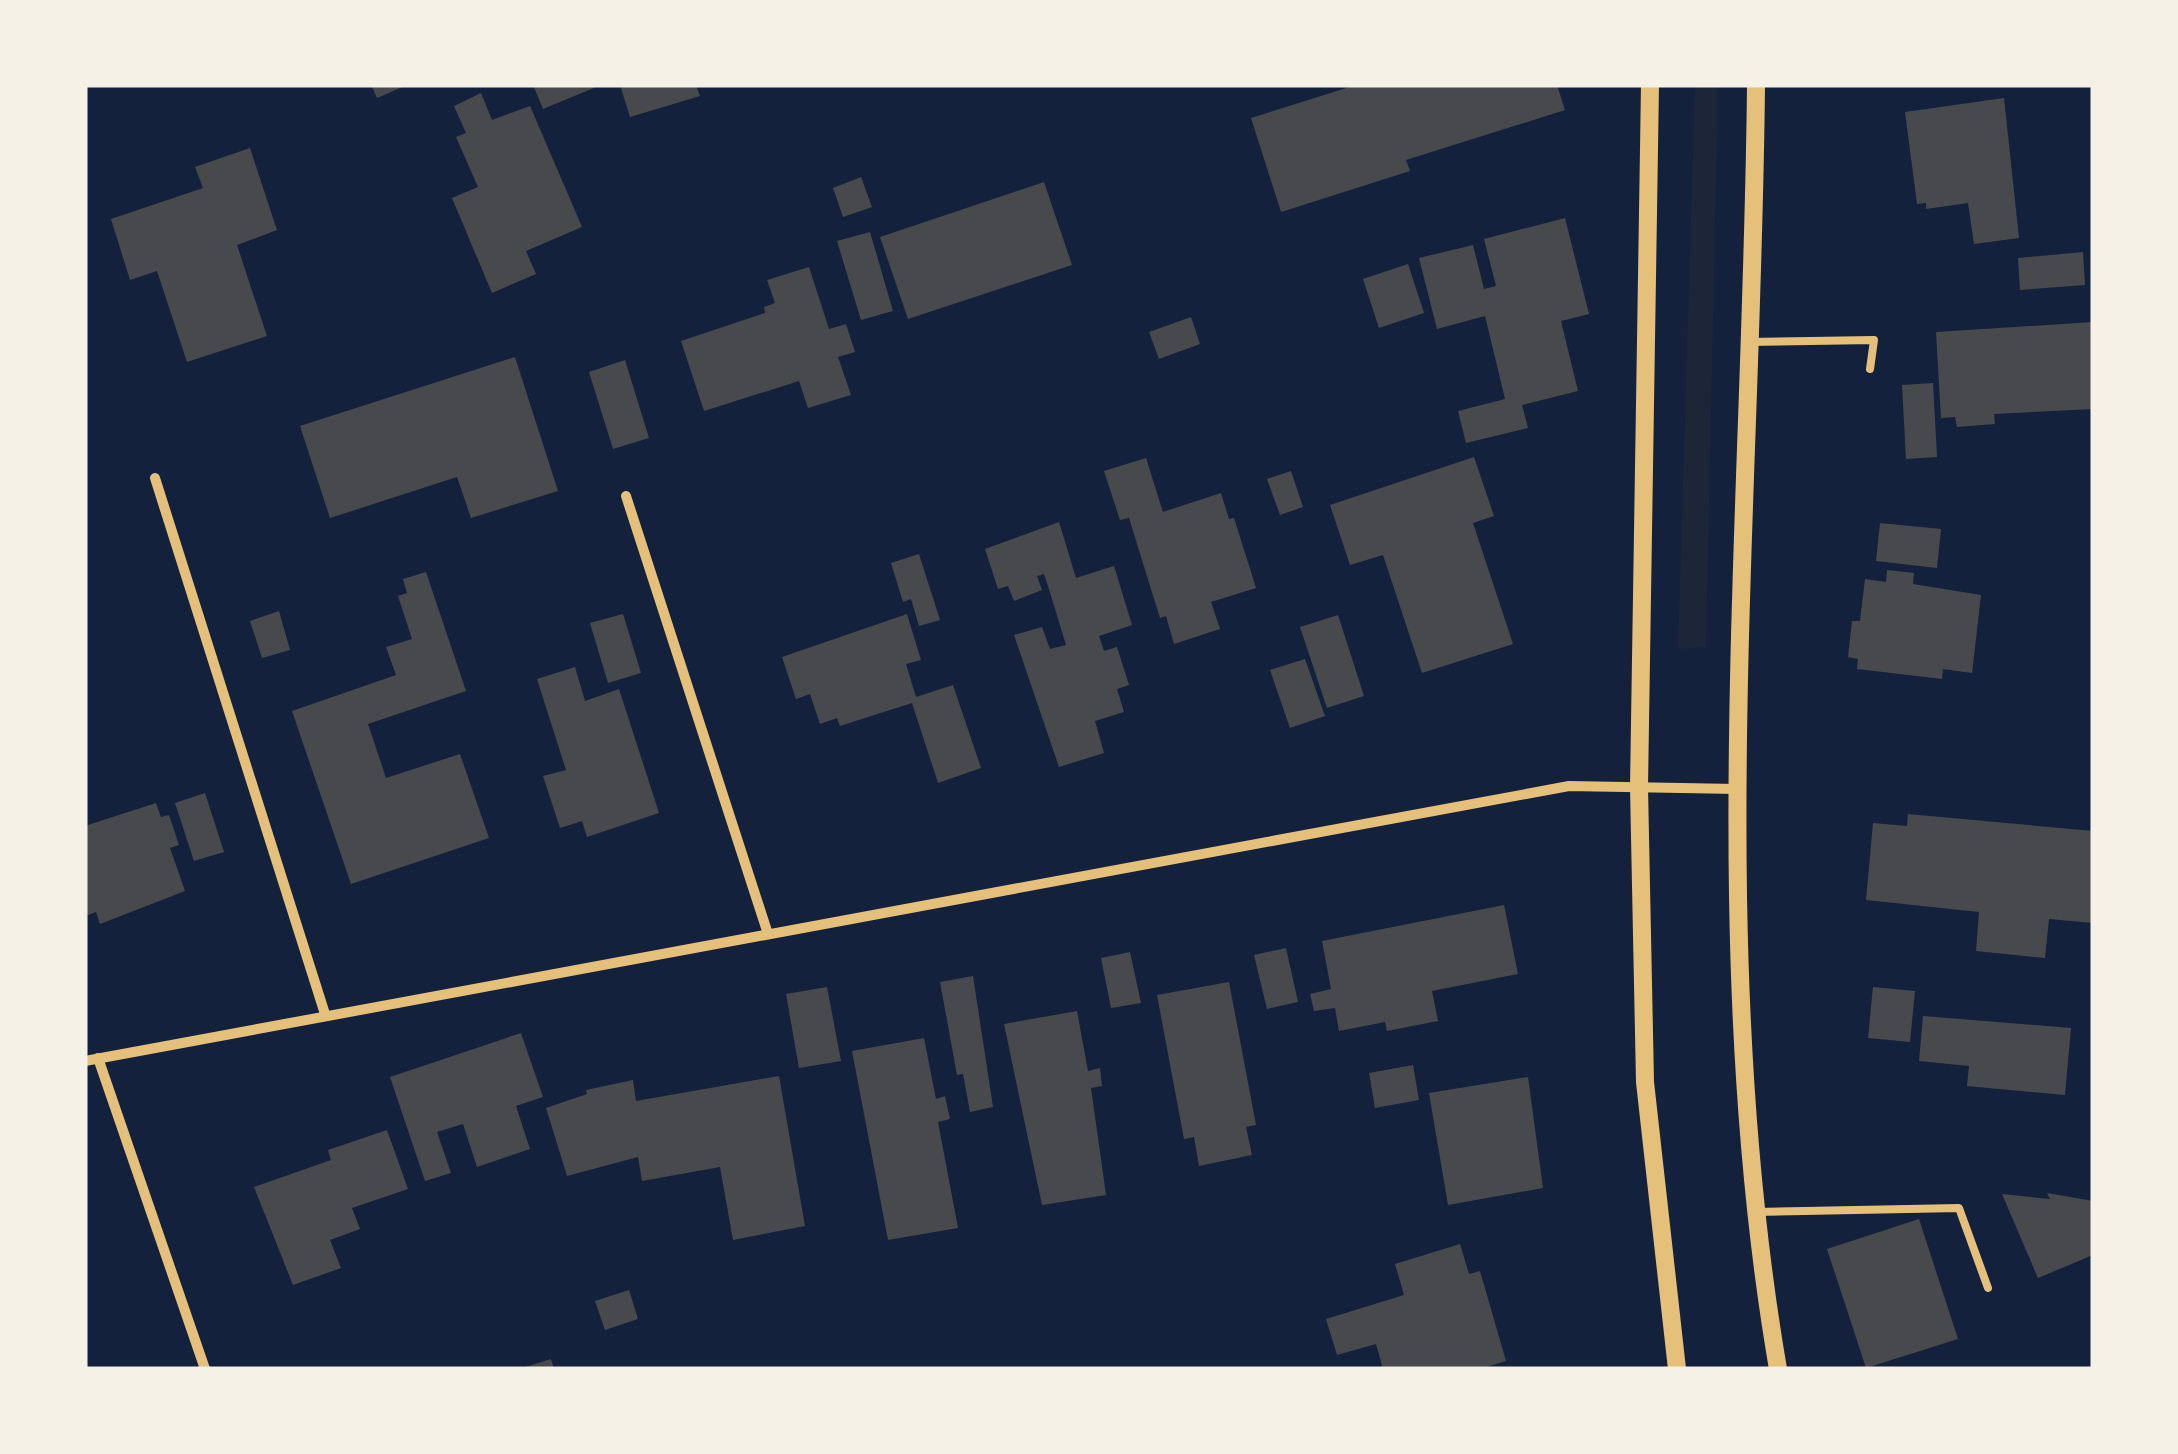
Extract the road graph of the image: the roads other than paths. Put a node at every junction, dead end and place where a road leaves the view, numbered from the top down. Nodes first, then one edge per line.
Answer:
1 (1650, 85) edge
2 (1756, 85) edge
3 (1748, 342) junction
4 (1870, 369) dead end
5 (155, 478) dead end
6 (626, 496) dead end
7 (1639, 788) junction
8 (1737, 788) junction
9 (768, 934) junction
10 (325, 1014) junction
11 (98, 1058) junction
12 (85, 1060) edge
13 (1756, 1212) junction
14 (1988, 1288) dead end
15 (205, 1369) edge
16 (1677, 1369) edge
17 (1778, 1369) edge

1 - 7 street
2 - 3 street
3 - 4 lane
3 - 8 street
5 - 10 street
6 - 9 street
7 - 8 street
7 - 9 street
7 - 16 street
8 - 13 street
9 - 10 street
10 - 11 street
11 - 12 street
11 - 15 street
13 - 14 lane
13 - 17 street

